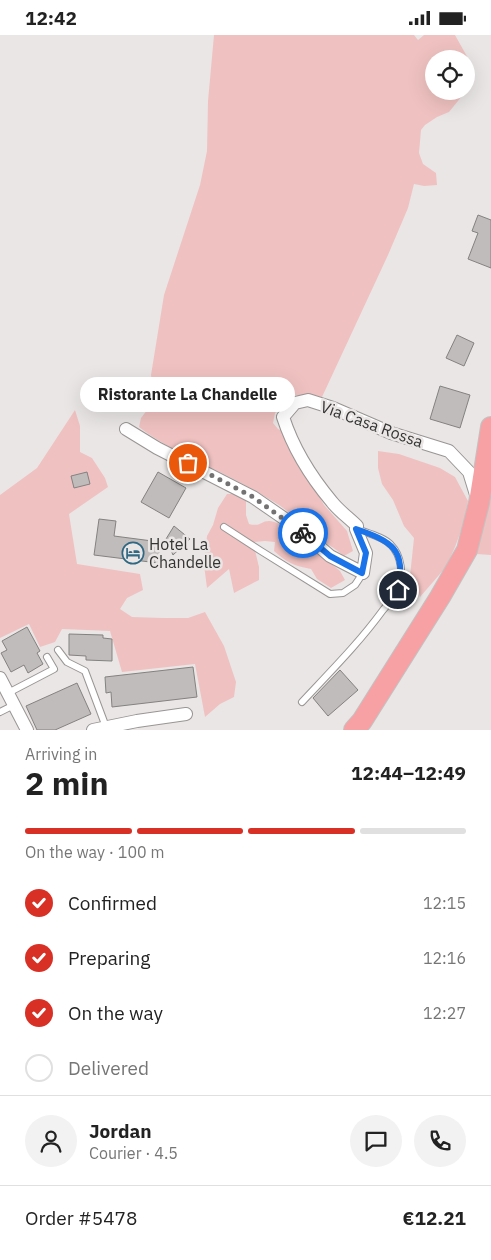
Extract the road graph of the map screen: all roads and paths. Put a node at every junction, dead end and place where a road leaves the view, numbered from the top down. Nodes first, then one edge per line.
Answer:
1 (126, 429) dead end
2 (490, 437) edge
3 (478, 503) junction
4 (224, 527) dead end
5 (356, 529) junction
6 (362, 573) junction
7 (58, 650) dead end
8 (47, 657) dead end
9 (0, 678) edge
10 (8, 693) junction
11 (302, 702) dead end
12 (14, 705) junction
13 (0, 713) edge
14 (186, 714) dead end
15 (359, 727) edge
16 (100, 729) edge
17 (27, 730) edge

1 - 6 street
2 - 3 main road
3 - 5 street, Via Casa Rossa
3 - 15 main road
4 - 6 lane
5 - 6 street, Via Casa Rossa
5 - 11 lane
7 - 16 lane
8 - 10 lane
9 - 10 street
10 - 12 street
12 - 13 lane
12 - 17 street
14 - 16 street

